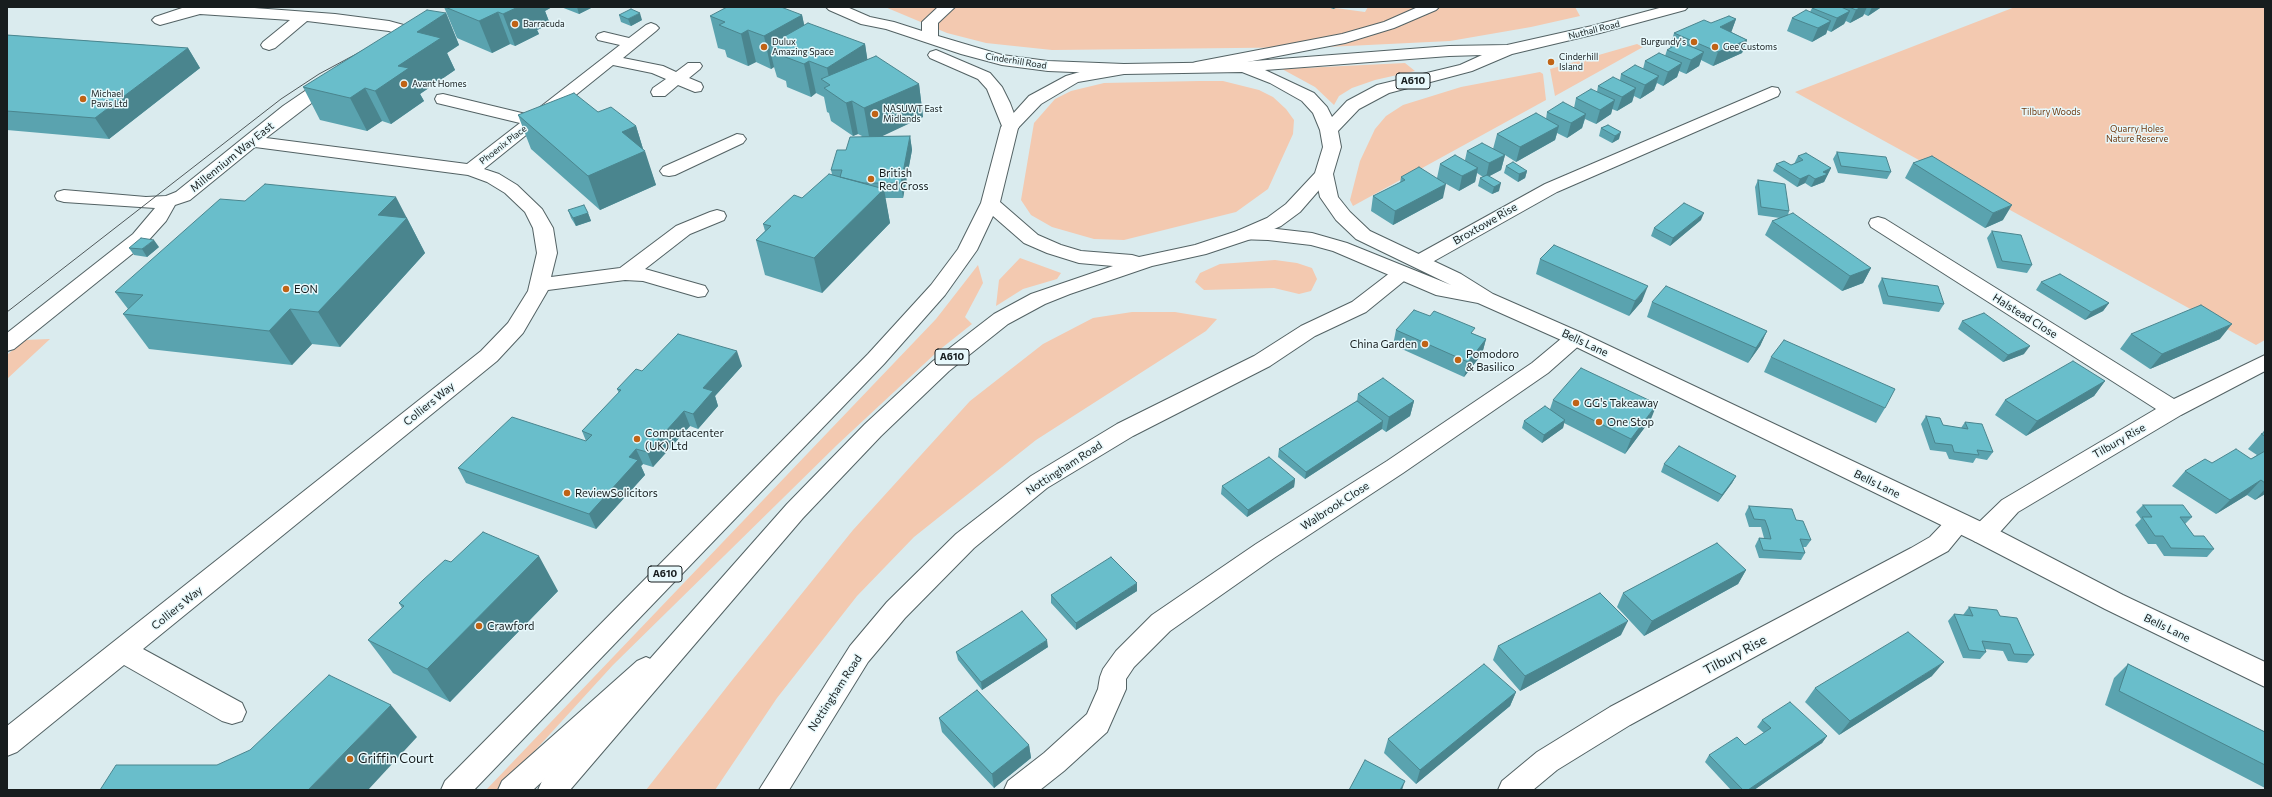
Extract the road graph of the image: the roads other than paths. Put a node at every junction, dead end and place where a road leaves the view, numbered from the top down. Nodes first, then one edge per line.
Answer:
1 (834, 7) edge
2 (947, 7) edge
3 (1431, 7) edge
4 (1680, 7) edge
5 (304, 16) junction
6 (160, 20) dead end
7 (866, 21) junction
8 (651, 28) dead end
9 (604, 37) dead end
10 (930, 39) junction
11 (632, 43) junction
12 (269, 45) dead end
13 (398, 46) edge
14 (1507, 50) junction
15 (610, 60) junction
16 (694, 66) dead end
17 (1196, 67) junction
18 (1241, 67) junction
19 (1124, 69) junction
20 (346, 71) edge
21 (676, 79) junction
22 (694, 87) dead end
23 (659, 92) dead end
24 (1772, 92) dead end
25 (443, 99) dead end
26 (534, 121) junction
27 (1010, 127) junction
28 (1329, 130) junction
29 (737, 139) dead end
30 (251, 141) junction
31 (471, 170) junction
32 (668, 171) dead end
33 (1324, 174) junction
34 (64, 196) dead end
35 (168, 201) junction
36 (990, 203) junction
37 (717, 216) dead end
38 (1878, 223) dead end
39 (1244, 235) junction
40 (1148, 261) junction
41 (1411, 267) junction
42 (625, 274) junction
43 (539, 285) junction
44 (698, 292) dead end
45 (1576, 338) junction
46 (7, 344) edge
47 (2265, 362) edge
48 (2173, 409) junction
49 (1959, 523) junction
50 (1983, 534) junction
51 (697, 623) junction
52 (122, 651) junction
53 (2265, 676) edge
54 (232, 712) dead end
55 (7, 743) edge
56 (455, 790) edge
57 (512, 790) edge
58 (552, 790) edge
59 (773, 790) edge
60 (1018, 790) edge
61 (1512, 790) edge

1 - 7 main road, Cinderhill Road
2 - 10 main road
3 - 17 main road
4 - 14 main road, Nuthall Road / A610
5 - 6 main road
5 - 12 main road
5 - 13 main road
7 - 10 main road, Cinderhill Road
7 - 27 main road, Cinderhill Road
8 - 11 main road, Phoenix Place
9 - 11 main road
10 - 19 main road, Cinderhill Road
11 - 15 main road, Phoenix Place
14 - 18 main road, A610
14 - 28 main road, A610
15 - 21 main road
15 - 26 main road, Phoenix Place
16 - 21 main road
17 - 18 main road, A610
17 - 19 main road, A610
18 - 28 main road, A610
19 - 27 main road, A610
20 - 30 main road, Millennium Way East
21 - 22 main road
21 - 23 main road
24 - 41 main road, Broxtowe Rise
25 - 26 main road
26 - 31 main road, Phoenix Place
27 - 36 main road, A610
28 - 33 main road, A610
29 - 32 main road
30 - 31 main road, Colliers Way
30 - 35 main road, Millennium Way East
31 - 43 main road, Colliers Way
33 - 39 main road, A610
33 - 41 main road, Bells Lane
34 - 35 main road, Millennium Way East
35 - 46 main road
36 - 40 main road, A610
36 - 56 main road, A610
37 - 42 main road
38 - 48 main road, Halstead Close
39 - 40 main road, A610
39 - 41 main road, Bells Lane
40 - 51 main road, A610
41 - 45 main road, Bells Lane
41 - 59 main road, Nottingham Road
42 - 43 main road
42 - 44 main road
43 - 52 main road, Colliers Way
45 - 49 main road, Bells Lane
45 - 60 main road, Walbrook Close
47 - 48 main road, Tilbury Rise
48 - 50 main road, Tilbury Rise
49 - 50 main road, Bells Lane
49 - 61 main road, Tilbury Rise
50 - 53 main road, Bells Lane
51 - 57 main road
51 - 58 main road, A610
52 - 54 main road
52 - 55 main road, Colliers Way

